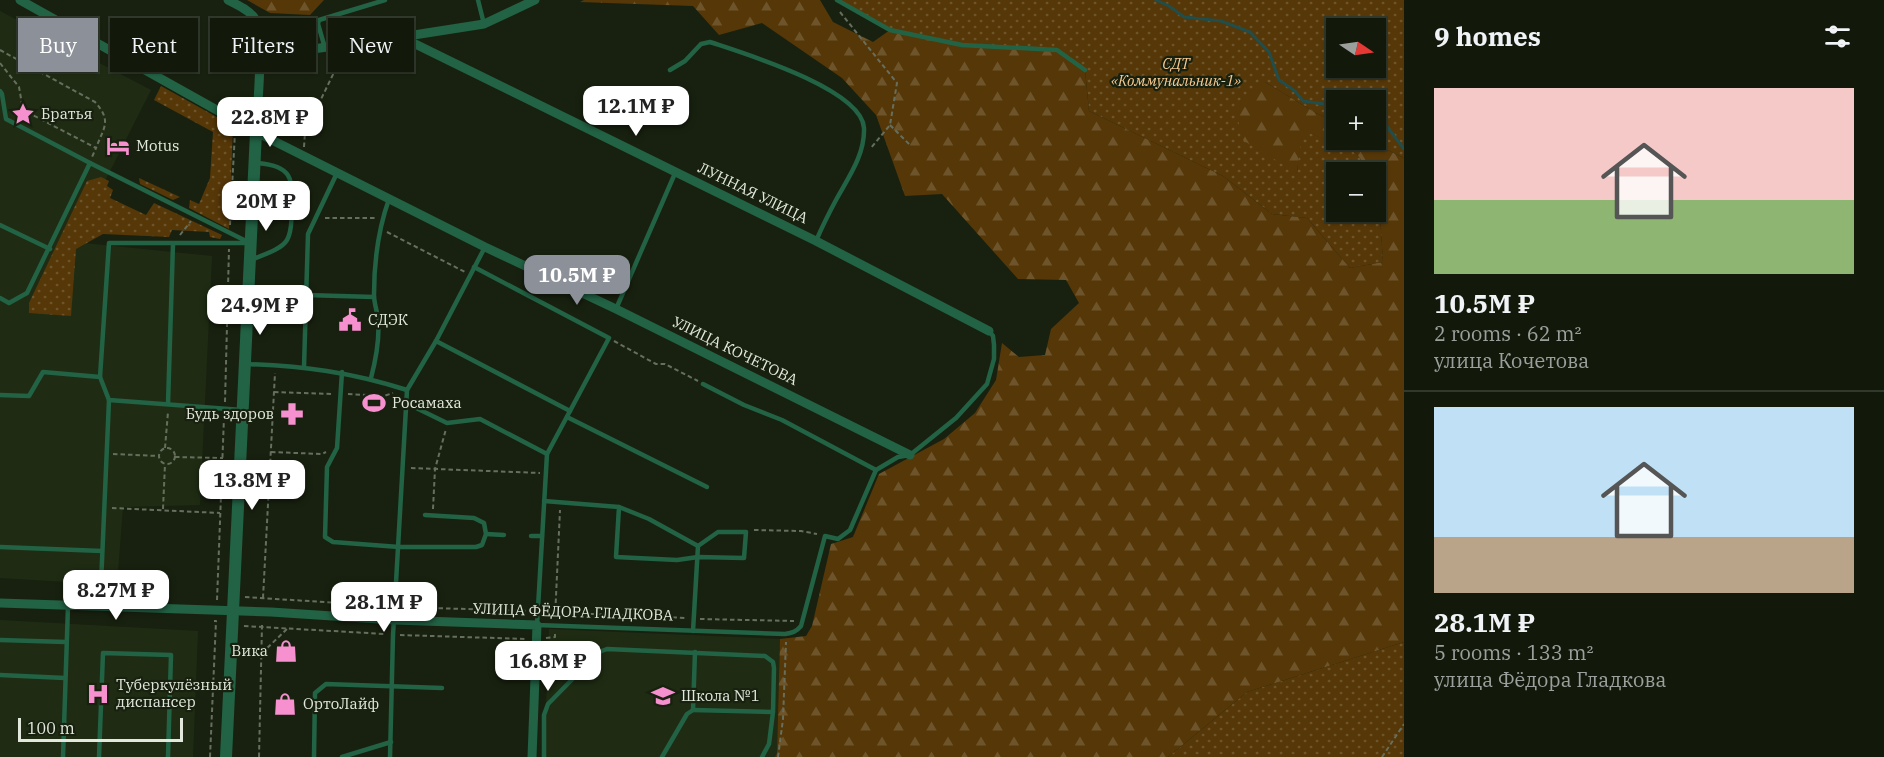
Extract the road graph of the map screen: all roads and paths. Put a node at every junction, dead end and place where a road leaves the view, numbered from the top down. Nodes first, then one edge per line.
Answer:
1 (20, 0) edge
2 (228, 0) edge
3 (385, 0) edge
4 (478, 0) edge
5 (535, 0) edge
6 (837, 0) edge
7 (838, 9) dead end
8 (254, 18) edge
9 (484, 24) junction
10 (414, 35) edge
11 (414, 43) edge
12 (326, 48) joint
13 (316, 49) edge
14 (0, 50) edge
15 (0, 63) edge
16 (670, 70) dead end
17 (1085, 70) dead end
18 (260, 72) edge
19 (334, 72) edge
20 (0, 91) edge
21 (23, 110) junction
22 (6, 119) junction
23 (236, 119) junction
24 (890, 125) junction
25 (255, 132) junction
26 (911, 146) dead end
27 (96, 148) junction
28 (868, 151) dead end
29 (303, 156) junction
30 (254, 163) junction
31 (90, 164) junction
32 (676, 171) junction
33 (337, 173) junction
34 (389, 199) junction
35 (195, 216) junction
36 (316, 218) junction
37 (382, 218) junction
38 (0, 225) edge
39 (380, 228) junction
40 (230, 234) junction
41 (816, 241) junction
42 (229, 243) junction
43 (250, 243) junction
44 (173, 244) junction
45 (485, 247) junction
46 (50, 249) junction
47 (249, 261) junction
48 (474, 267) junction
49 (470, 274) junction
50 (228, 276) junction
51 (237, 276) dead end
52 (306, 295) junction
53 (374, 297) junction
54 (0, 298) edge
55 (616, 309) junction
56 (989, 331) joint
57 (609, 338) junction
58 (436, 341) junction
59 (244, 364) junction
60 (275, 365) junction
61 (304, 367) junction
62 (342, 372) junction
63 (100, 377) junction
64 (371, 378) junction
65 (703, 384) joint
66 (407, 390) junction
67 (0, 395) edge
68 (109, 400) junction
69 (406, 403) junction
70 (168, 404) junction
71 (225, 409) junction
72 (242, 410) junction
73 (570, 411) junction
74 (567, 417) junction
75 (447, 423) junction
76 (165, 448) junction
77 (337, 448) junction
78 (271, 452) junction
79 (107, 453) junction
80 (547, 454) junction
81 (910, 454) junction
82 (158, 456) junction
83 (175, 457) junction
84 (223, 458) junction
85 (165, 464) junction
86 (403, 468) junction
87 (435, 469) junction
88 (876, 470) junction
89 (546, 473) junction
90 (707, 487) dead end
91 (544, 501) junction
92 (561, 502) junction
93 (104, 507) junction
94 (619, 507) junction
95 (162, 510) junction
96 (220, 513) junction
97 (425, 515) dead end
98 (433, 515) junction
99 (746, 532) junction
100 (486, 534) junction
101 (504, 535) dead end
102 (531, 536) dead end
103 (542, 536) junction
104 (825, 536) junction
105 (698, 546) junction
106 (0, 547) edge
107 (399, 547) junction
108 (102, 551) junction
109 (698, 557) junction
110 (217, 600) dead end
111 (0, 603) edge
112 (68, 606) junction
113 (100, 607) junction
114 (233, 611) junction
115 (262, 611) junction
116 (541, 612) dead end
117 (555, 613) junction
118 (694, 618) junction
119 (394, 620) junction
120 (216, 621) dead end
121 (555, 621) dead end
122 (802, 623) junction
123 (537, 625) junction
124 (244, 626) dead end
125 (262, 626) junction
126 (288, 628) dead end
127 (555, 630) dead end
128 (693, 632) junction
129 (785, 634) junction
130 (541, 639) dead end
131 (0, 640) edge
132 (66, 642) junction
133 (695, 652) junction
134 (261, 654) junction
135 (0, 675) edge
136 (65, 678) junction
137 (392, 686) junction
138 (442, 688) dead end
139 (693, 710) junction
140 (773, 712) junction
141 (1404, 724) edge
142 (391, 742) junction
143 (63, 757) edge
144 (99, 757) edge
145 (168, 757) edge
146 (210, 757) edge
147 (226, 757) edge
148 (259, 757) edge
149 (314, 757) edge
150 (342, 757) edge
151 (390, 757) edge
152 (532, 757) edge
153 (544, 757) edge
154 (662, 757) edge
155 (762, 757) edge
156 (778, 757) edge
157 (1382, 757) edge

1 - 23 street, УЛИЦА КОЧЕТОВА
2 - 8 street
3 - 12 lane
4 - 9 lane
5 - 9 street
6 - 17 lane
7 - 24 path
9 - 10 street
11 - 32 street, ЛУННАЯ УЛИЦА
12 - 13 street
14 - 27 path
15 - 21 path
16 - 41 lane
18 - 25 street
19 - 29 path
20 - 22 lane
21 - 22 path
21 - 27 path
22 - 31 lane
23 - 25 street, УЛИЦА КОЧЕТОВА
23 - 40 path
24 - 26 path
24 - 28 path
25 - 29 street, УЛИЦА КОЧЕТОВА
25 - 30 street
27 - 31 path
29 - 33 street, УЛИЦА КОЧЕТОВА
30 - 43 street
30 - 47 lane
31 - 35 lane
31 - 46 lane
32 - 41 street, ЛУННАЯ УЛИЦА
32 - 55 lane
33 - 34 street, УЛИЦА КОЧЕТОВА
33 - 36 lane
34 - 37 lane
34 - 45 street, УЛИЦА КОЧЕТОВА
35 - 40 lane
35 - 44 path
36 - 37 path
36 - 52 lane
37 - 39 lane
38 - 46 lane
39 - 49 path
39 - 53 lane
40 - 43 lane
41 - 56 street, ЛУННАЯ УЛИЦА
42 - 43 lane
42 - 44 lane
42 - 50 path
43 - 47 street
44 - 63 lane
44 - 70 lane
45 - 48 lane
45 - 55 street, УЛИЦА КОЧЕТОВА
46 - 54 lane
47 - 59 street
48 - 49 lane
48 - 57 lane
49 - 58 lane
50 - 51 path
50 - 71 path
52 - 53 lane
52 - 61 lane
53 - 64 lane
55 - 81 street, УЛИЦА КОЧЕТОВА
56 - 81 lane
57 - 65 path
57 - 73 lane
58 - 66 lane
58 - 73 lane
59 - 60 lane
59 - 72 street
60 - 61 lane
60 - 78 path
61 - 62 lane
62 - 64 lane
62 - 77 lane
63 - 67 lane
63 - 68 lane
64 - 66 lane
65 - 88 lane
66 - 69 lane
68 - 70 lane
68 - 79 lane
69 - 75 lane
69 - 86 lane
70 - 71 lane
70 - 76 path
71 - 72 lane
71 - 84 path
72 - 114 street
73 - 74 lane
74 - 80 lane
74 - 90 lane
75 - 80 lane
75 - 87 path
76 - 82 path
76 - 83 path
77 - 78 path
77 - 107 lane
78 - 115 path
79 - 82 path
79 - 93 lane
80 - 89 lane
81 - 88 lane
82 - 85 path
83 - 84 path
83 - 85 path
84 - 96 path
85 - 95 path
86 - 87 path
86 - 107 lane
87 - 89 path
87 - 98 path
88 - 104 lane
89 - 91 lane
91 - 92 lane
91 - 103 lane
92 - 94 lane
92 - 117 path
93 - 95 path
93 - 108 lane
94 - 105 lane
94 - 109 lane
95 - 96 path
96 - 110 path
97 - 98 lane
98 - 100 lane
99 - 104 path
99 - 105 lane
99 - 109 lane
100 - 101 lane
100 - 107 lane
102 - 103 lane
103 - 123 lane
104 - 122 lane
105 - 109 lane
106 - 108 lane
107 - 119 lane
108 - 113 lane
109 - 118 lane
111 - 112 street, УЛИЦА ФЁДОРА ГЛАДКОВА
112 - 113 street, УЛИЦА ФЁДОРА ГЛАДКОВА
112 - 132 lane
113 - 114 street, УЛИЦА ФЁДОРА ГЛАДКОВА
114 - 115 street, УЛИЦА ФЁДОРА ГЛАДКОВА
114 - 147 street
115 - 119 street, УЛИЦА ФЁДОРА ГЛАДКОВА
115 - 125 path
116 - 117 path
117 - 118 path
117 - 121 path
118 - 122 path
118 - 128 lane
119 - 123 street, УЛИЦА ФЁДОРА ГЛАДКОВА
119 - 137 lane
120 - 146 path
122 - 129 lane, УЛИЦА ФЁДОРА ГЛАДКОВА
123 - 128 lane, УЛИЦА ФЁДОРА ГЛАДКОВА
123 - 152 street
124 - 125 path
125 - 134 path
126 - 134 path
127 - 130 path
128 - 129 lane, УЛИЦА ФЁДОРА ГЛАДКОВА
129 - 156 path
131 - 132 lane
132 - 136 lane
133 - 139 lane
133 - 140 lane
133 - 153 lane
134 - 148 path
135 - 136 lane
136 - 143 lane
137 - 138 lane
137 - 142 lane
137 - 149 lane
139 - 140 lane
139 - 154 lane
140 - 155 lane
141 - 157 path
142 - 150 lane
142 - 151 lane
144 - 145 lane

